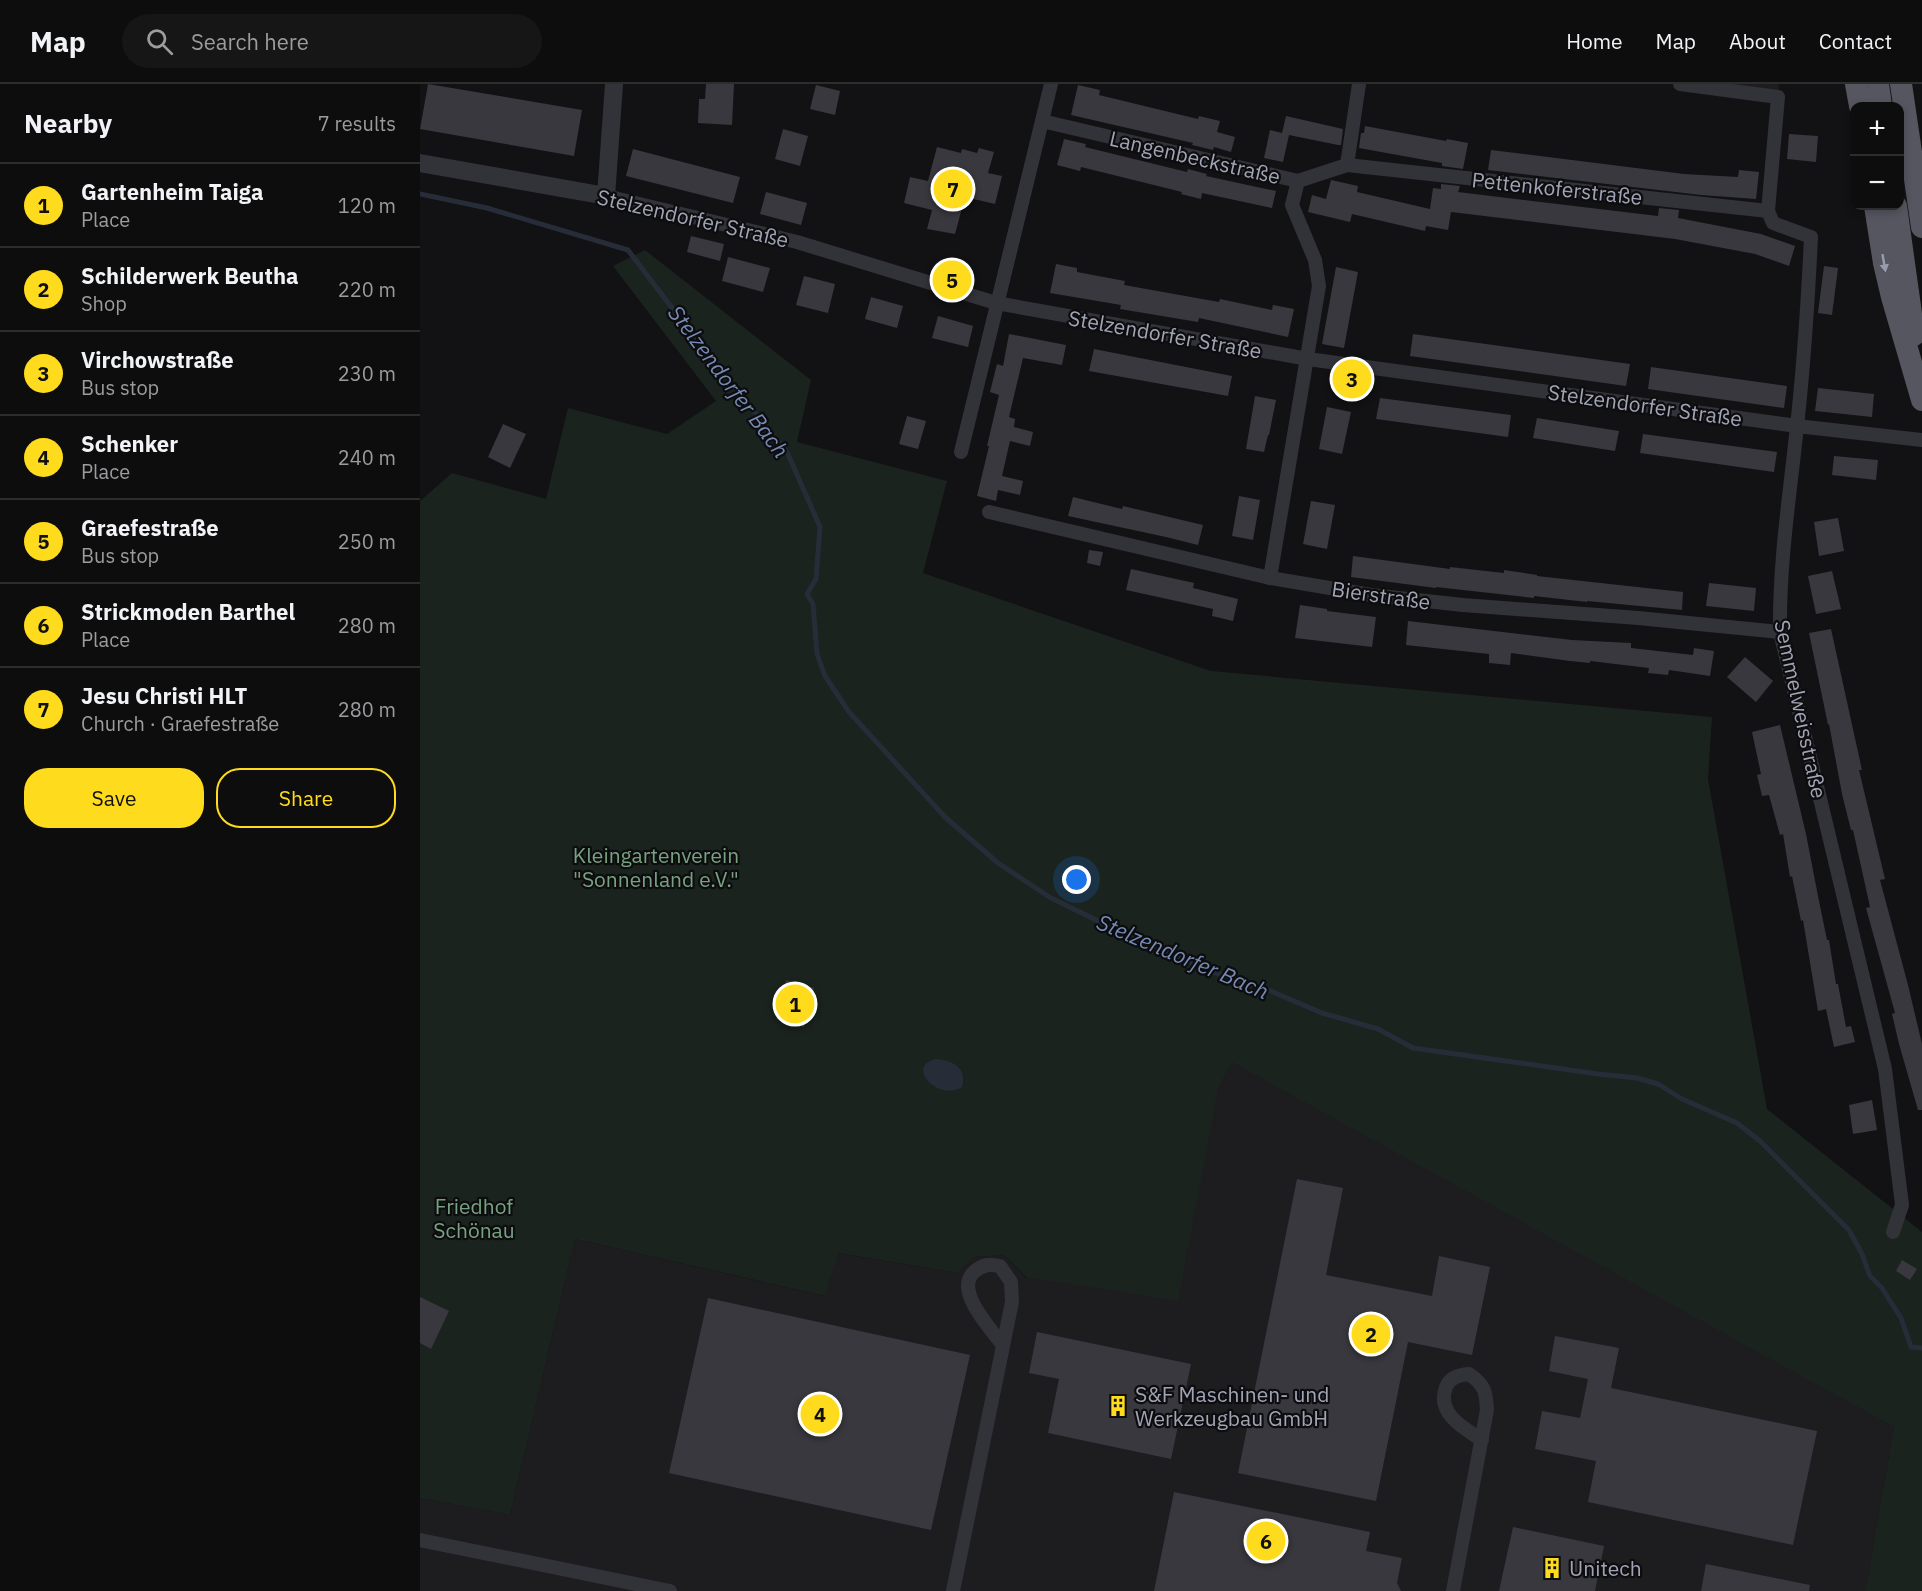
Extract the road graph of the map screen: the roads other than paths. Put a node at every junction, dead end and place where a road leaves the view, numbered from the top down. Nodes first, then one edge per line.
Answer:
1 (614, 84) edge
2 (1051, 84) edge
3 (1359, 84) edge
4 (1680, 84) edge
5 (1901, 84) edge
6 (1862, 90) edge
7 (1876, 102) edge
8 (1042, 121) junction
9 (420, 163) edge
10 (1347, 165) junction
11 (1298, 181) junction
12 (606, 196) junction
13 (1768, 210) junction
14 (1876, 210) edge
15 (1897, 210) edge
16 (1922, 227) edge
17 (996, 303) junction
18 (1308, 359) junction
19 (1922, 390) edge
20 (1922, 400) edge
21 (1797, 426) junction
22 (1922, 440) edge
23 (961, 452) dead end
24 (989, 512) dead end
25 (1270, 578) junction
26 (1780, 632) junction
27 (1893, 1232) dead end
28 (1002, 1344) junction
29 (1482, 1440) junction
30 (420, 1540) edge
31 (670, 1591) edge
32 (953, 1591) edge
33 (1453, 1591) edge

1 - 12 street
2 - 8 street
3 - 10 street
4 - 13 street
5 - 16 highway
6 - 7 highway
8 - 11 street, Langenbeckstraße
8 - 17 street
9 - 12 street, Stelzendorfer Straße
10 - 11 street, Langenbeckstraße
10 - 13 street, Pettenkoferstraße
11 - 18 street
12 - 17 street, Stelzendorfer Straße
13 - 21 street, Semmelweisstraße
14 -> 20 highway
15 - 19 highway
17 - 18 street, Stelzendorfer Straße
17 - 23 street
18 - 21 street, Stelzendorfer Straße
18 - 25 street
21 - 22 street, Stelzendorfer Straße
21 - 26 street, Semmelweisstraße
24 - 25 street, Bierstraße
25 - 26 street, Bierstraße
26 - 27 street, Semmelweisstraße
28 - 28 street
28 - 32 street
29 - 29 street
29 - 33 street
30 - 31 street

